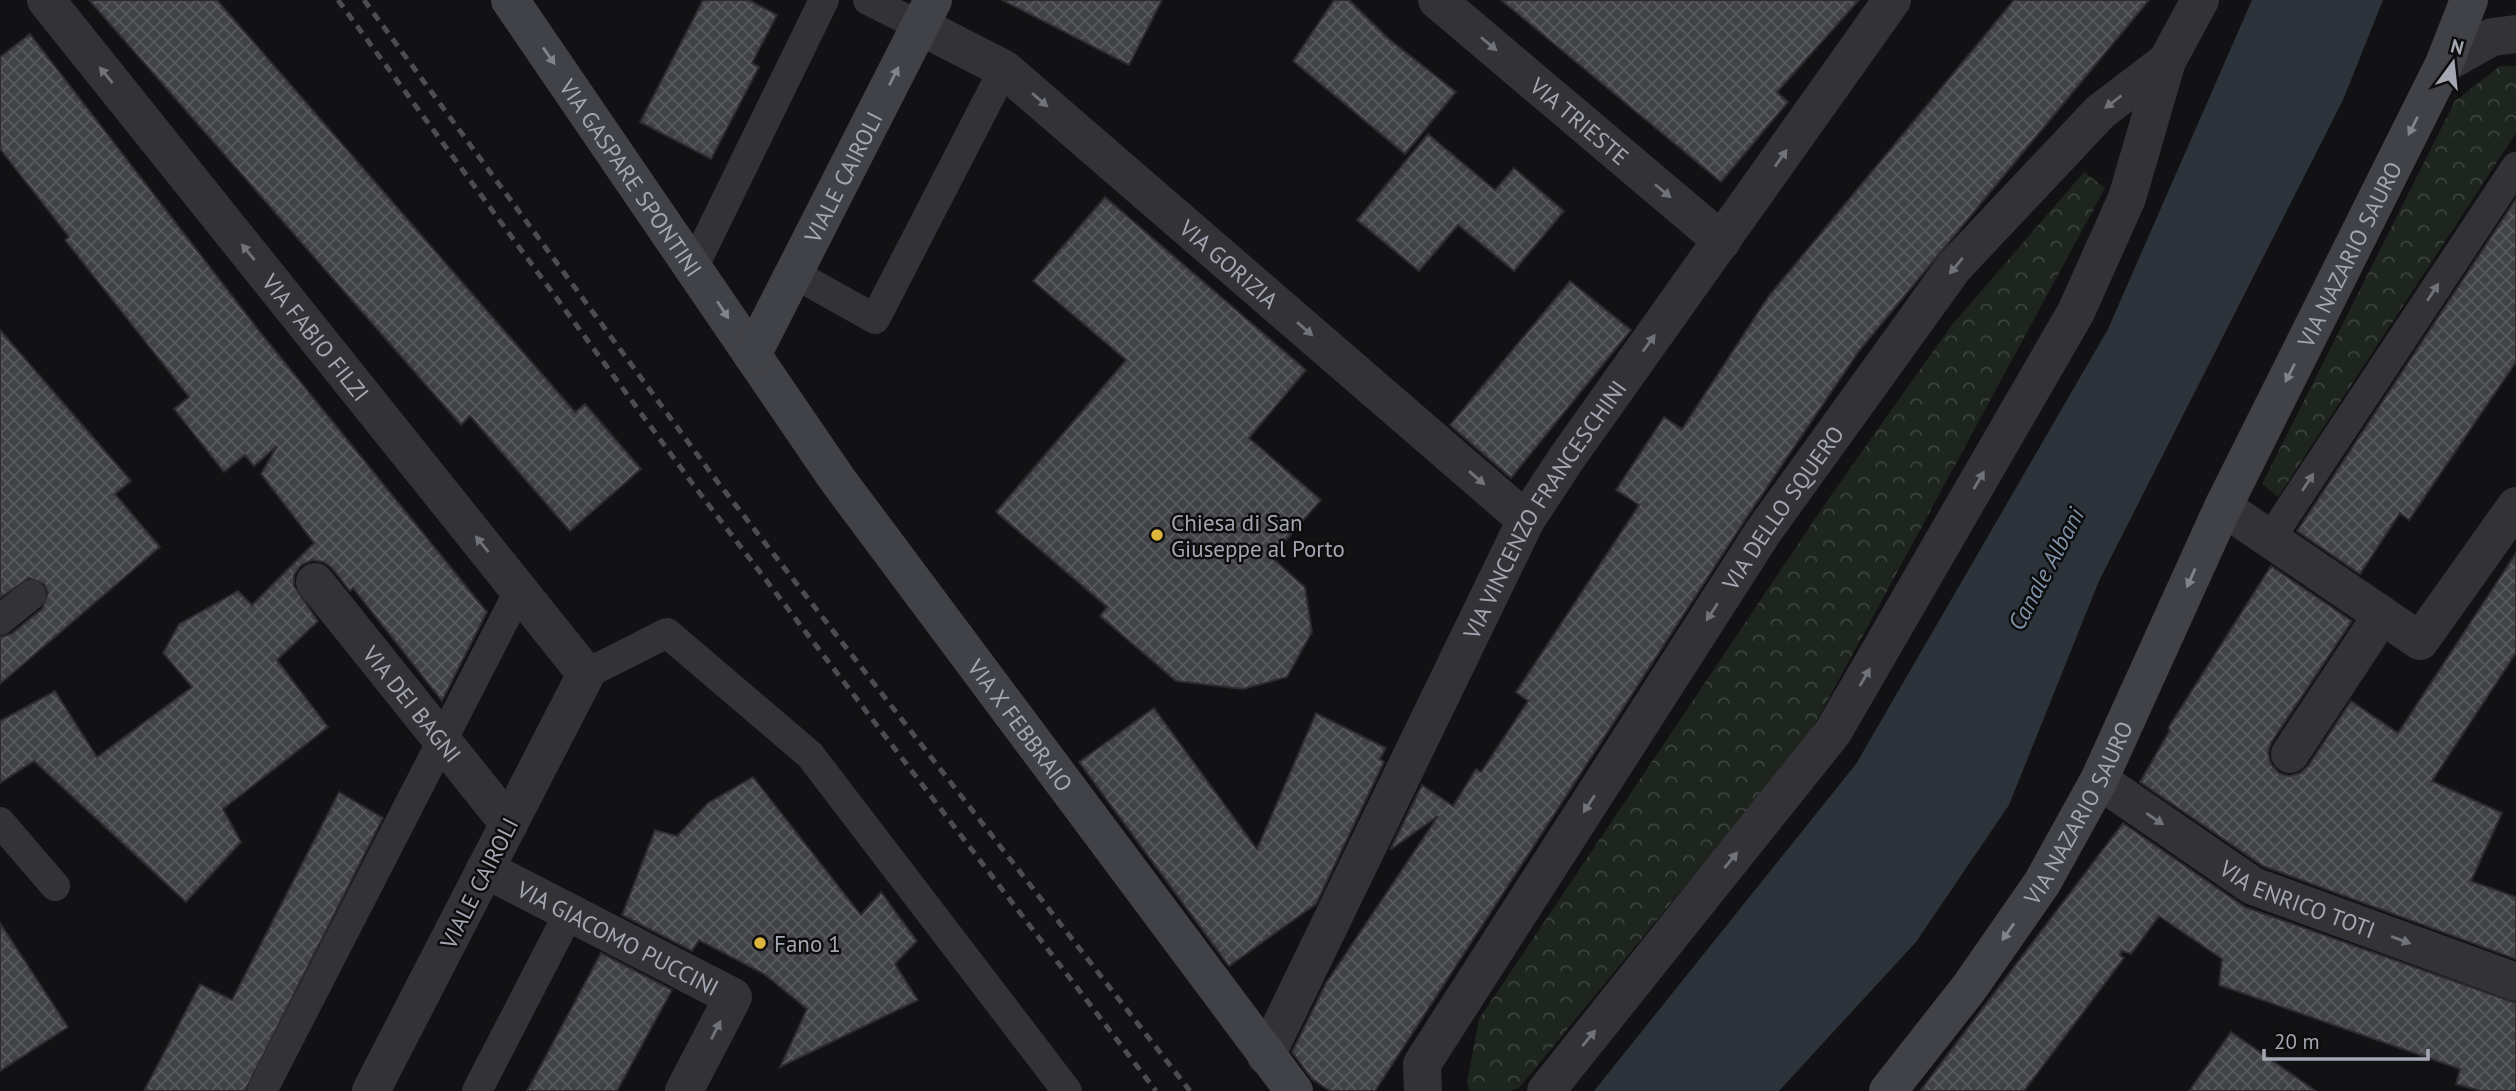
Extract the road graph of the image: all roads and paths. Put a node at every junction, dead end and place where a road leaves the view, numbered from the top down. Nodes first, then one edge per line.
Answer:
1 (46, 0) edge
2 (510, 0) edge
3 (824, 0) edge
4 (868, 0) edge
5 (1437, 0) edge
6 (2200, 0) edge
7 (2469, 0) edge
8 (1889, 1) edge
9 (927, 13) edge
10 (2516, 34) edge
11 (2167, 61) junction
12 (2444, 64) junction
13 (1003, 69) junction
14 (2516, 167) edge
15 (1722, 241) junction
16 (694, 266) junction
17 (793, 274) junction
18 (752, 355) junction
19 (2516, 506) edge
20 (2223, 507) junction
21 (1527, 520) junction
22 (2270, 539) junction
23 (315, 582) dead end
24 (519, 591) junction
25 (31, 595) dead end
26 (2382, 615) junction
27 (0, 620) edge
28 (586, 674) junction
29 (442, 741) junction
30 (2290, 754) dead end
31 (2099, 780) junction
32 (0, 822) edge
33 (509, 824) junction
34 (485, 869) junction
35 (55, 886) dead end
36 (569, 912) junction
37 (2516, 982) edge
38 (1266, 1056) junction
39 (1423, 1078) edge
40 (261, 1091) edge
41 (371, 1091) edge
42 (477, 1091) edge
43 (684, 1091) edge
44 (1067, 1091) edge
45 (1294, 1091) edge
46 (1546, 1091) edge
47 (1888, 1091) edge

24 -> 1 street, VIA FABIO FILZI
2 -> 16 street, VIA GASPARE SPONTINI
3 - 16 lane
4 - 9 lane
5 -> 15 street, VIA TRIESTE
6 - 11 street, VIA DELLO SQUERO
7 - 12 street, VIA NAZARIO SAURO
15 -> 8 street, VIA VINCENZO FRANCESCHINI
9 - 13 street, VIA GORIZIA
17 -> 9 street, VIALE CAIROLI
10 - 12 street
11 -> 39 street, VIA DELLO SQUERO
46 -> 11 street
12 -> 20 street, VIA NAZARIO SAURO
13 - 17 lane
13 -> 21 street, VIA GORIZIA
22 -> 14 lane
21 -> 15 street, VIA VINCENZO FRANCESCHINI
16 -> 18 street, VIA GASPARE SPONTINI
17 - 18 street, VIALE CAIROLI
18 - 38 street, VIA X FEBBRAIO
19 - 26 street
20 - 22 street
20 -> 31 street, VIA NAZARIO SAURO
21 - 38 street, VIA VINCENZO FRANCESCHINI
22 - 26 street
23 - 29 street, VIA DEI BAGNI
24 - 28 street, VIA FABIO FILZI
24 - 29 lane
25 - 27 lane
26 - 30 street
28 - 33 street, VIALE CAIROLI
28 - 44 lane
29 - 33 street, VIA DEI BAGNI
29 - 40 lane
31 -> 37 street, VIA ENRICO TOTI
31 -> 47 street, VIA NAZARIO SAURO
32 - 35 lane
33 - 34 street, VIALE CAIROLI
34 - 36 street, VIA GIACOMO PUCCINI
34 - 41 street, VIALE CAIROLI
36 - 42 lane
43 -> 36 street, VIA GIACOMO PUCCINI
38 - 45 street, VIA X FEBBRAIO

